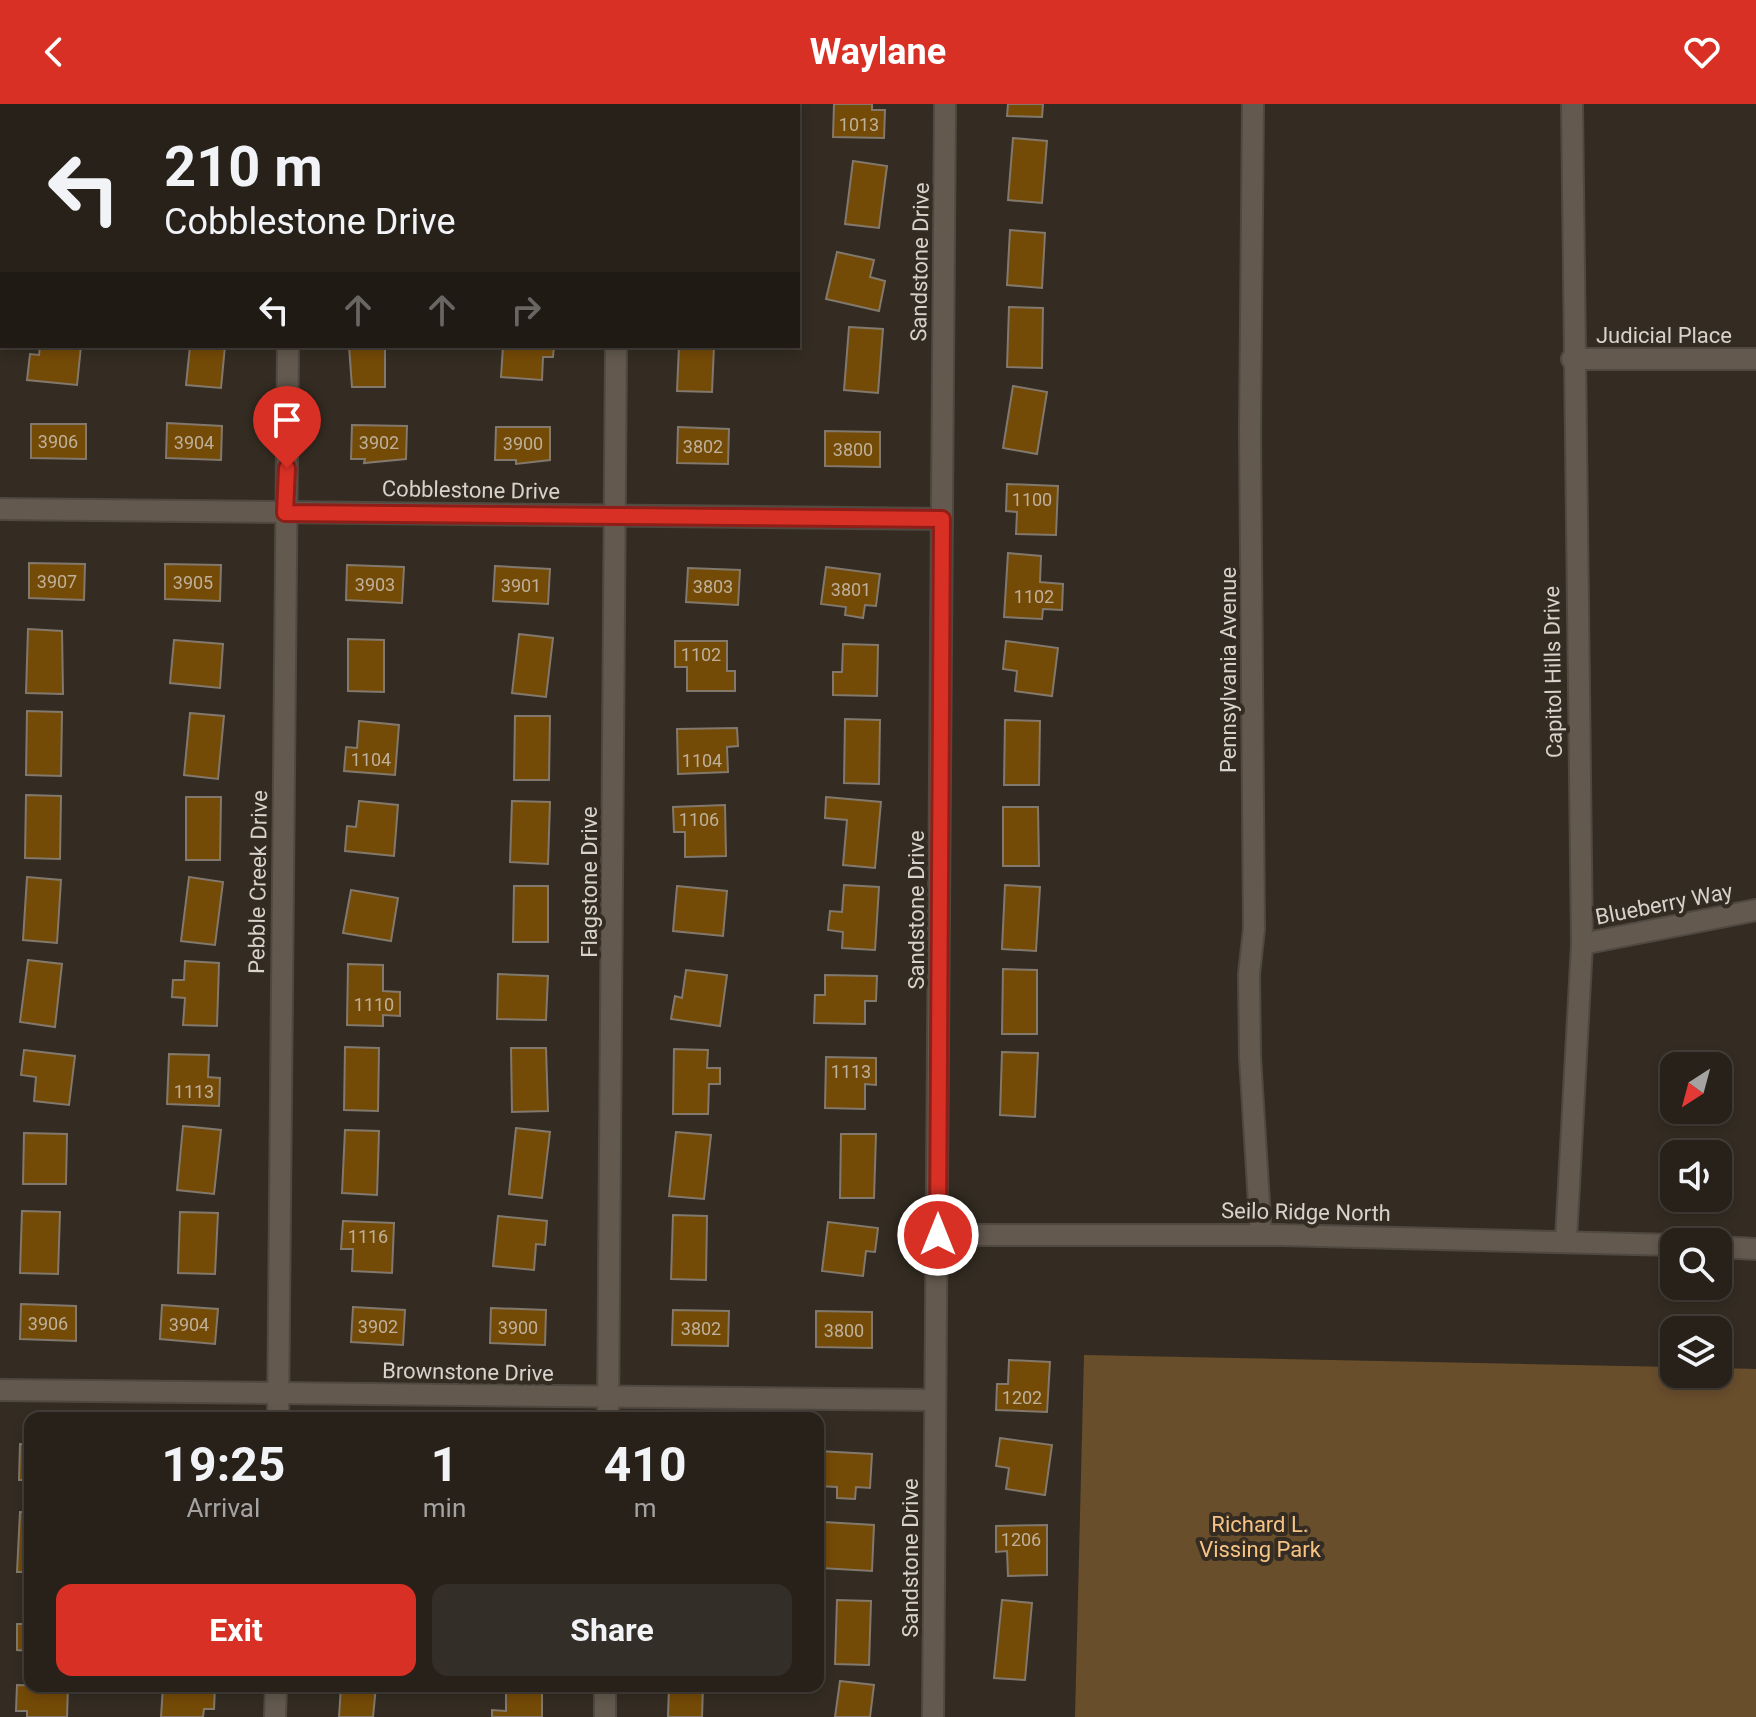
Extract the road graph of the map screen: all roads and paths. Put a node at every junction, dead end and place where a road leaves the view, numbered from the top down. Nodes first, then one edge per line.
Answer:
1 (945, 104) edge
2 (1253, 104) edge
3 (1572, 104) edge
4 (288, 348) edge
5 (616, 348) edge
6 (1572, 359) junction
7 (1756, 359) edge
8 (0, 509) edge
9 (285, 513) junction
10 (615, 515) junction
11 (942, 519) junction
12 (1756, 910) edge
13 (1582, 944) junction
14 (938, 1235) junction
15 (1261, 1235) junction
16 (1566, 1240) junction
17 (1660, 1244) edge
18 (1732, 1248) edge
19 (1756, 1249) edge
20 (0, 1390) edge
21 (278, 1394) junction
22 (608, 1397) junction
23 (935, 1400) junction
24 (278, 1412) edge
25 (608, 1412) edge
26 (276, 1692) edge
27 (605, 1692) edge
28 (275, 1717) edge
29 (605, 1717) edge
30 (933, 1717) edge

1 - 11 street, Sandstone Drive
2 - 15 street, Pennsylvania Avenue
3 - 6 street, Capitol Hills Drive
4 - 9 street, Pebble Creek Drive
5 - 10 street, Flagstone Drive
6 - 7 street, Judicial Place
6 - 13 street, Capitol Hills Drive
8 - 9 street, Cobblestone Drive
9 - 10 street, Cobblestone Drive
9 - 21 street, Pebble Creek Drive
10 - 11 street, Cobblestone Drive
10 - 22 street, Flagstone Drive
11 - 14 street, Sandstone Drive
12 - 13 street, Blueberry Way
13 - 16 street, Capitol Hills Drive
14 - 15 street, Seilo Ridge North
14 - 23 street, Sandstone Drive
15 - 16 street, Seilo Ridge North
16 - 17 street, Seilo Ridge North
18 - 19 street
20 - 21 street, Brownstone Drive
21 - 22 street, Brownstone Drive
21 - 24 street, Pebble Creek Drive
22 - 23 street, Brownstone Drive
22 - 25 street, Flagstone Drive
23 - 30 street, Sandstone Drive
26 - 28 street
27 - 29 street

